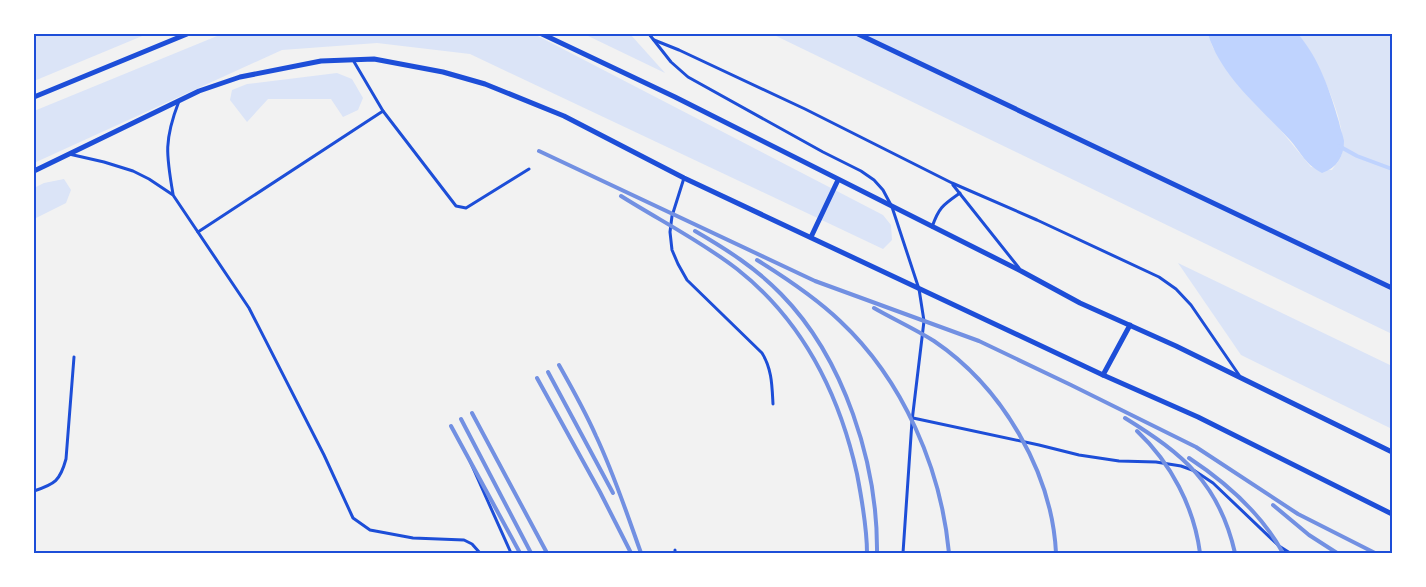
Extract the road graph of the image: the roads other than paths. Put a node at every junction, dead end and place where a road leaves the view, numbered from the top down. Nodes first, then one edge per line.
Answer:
1 (187, 34) edge
2 (542, 34) edge
3 (649, 34) edge
4 (858, 34) edge
5 (654, 40) junction
6 (353, 60) junction
7 (34, 97) edge
8 (179, 100) junction
9 (383, 110) junction
10 (69, 154) junction
11 (529, 169) dead end
12 (34, 171) edge
13 (684, 178) junction
14 (838, 180) junction
15 (952, 183) junction
16 (960, 193) junction
17 (173, 195) junction
18 (892, 207) junction
19 (932, 227) junction
20 (198, 232) junction
21 (811, 237) junction
22 (1021, 271) junction
23 (1392, 288) edge
24 (919, 289) junction
25 (1130, 325) junction
26 (74, 357) dead end
27 (1103, 375) junction
28 (1241, 378) junction
29 (773, 404) dead end
30 (913, 418) junction
31 (1392, 452) edge
32 (469, 459) dead end
33 (34, 491) edge
34 (1392, 514) edge
35 (480, 553) edge
36 (511, 553) edge
37 (904, 553) edge
38 (1290, 553) edge

1 - 7 street
2 - 14 street
3 - 5 lane
4 - 23 street
5 - 15 lane
5 - 18 lane
6 - 8 street
6 - 9 lane
6 - 13 street
8 - 10 street
8 - 17 lane
9 - 11 lane
9 - 20 lane
10 - 12 street
10 - 17 lane
13 - 21 street
13 - 29 lane
14 - 18 street
14 - 21 street
15 - 16 lane
15 - 28 lane
16 - 19 lane
16 - 22 lane
17 - 20 lane
18 - 19 street
18 - 24 lane
19 - 22 street
20 - 35 lane
21 - 24 street
22 - 25 street
24 - 27 street
24 - 30 lane
25 - 27 street
25 - 28 street
26 - 33 lane
27 - 34 street
28 - 31 street
30 - 37 lane
30 - 38 lane
32 - 36 lane

